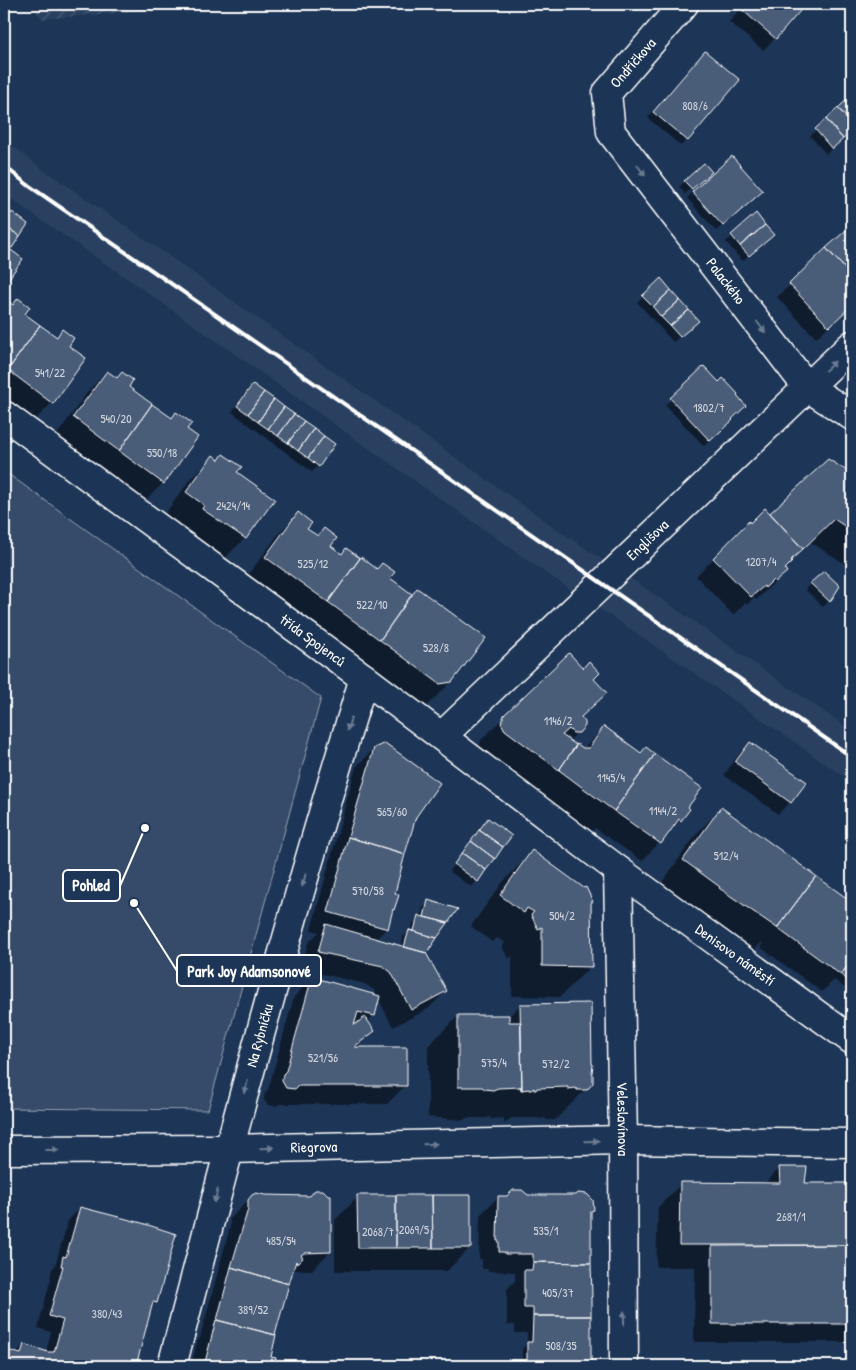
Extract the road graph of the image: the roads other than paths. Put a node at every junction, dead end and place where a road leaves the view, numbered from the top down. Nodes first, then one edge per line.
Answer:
1 (684, 4) edge
2 (611, 132) joint
3 (852, 345) edge
4 (807, 387) junction
5 (4, 415) edge
6 (852, 416) edge
7 (364, 678) junction
8 (442, 736) junction
9 (618, 870) junction
10 (852, 1040) edge
11 (623, 1140) junction
12 (852, 1143) edge
13 (228, 1149) junction
14 (4, 1150) edge
15 (172, 1366) edge
16 (624, 1366) edge

1 - 2 street, Ondříčkova
2 -> 4 street, Palackého
4 -> 3 street, Englišova
4 - 6 street, Palackého
4 - 8 street, Englišova
5 - 7 street, třída Spojenců
7 - 8 street, třída Spojenců
7 -> 13 street, Na Rybníčku
8 - 9 street, třída Spojenců
9 - 10 street, Denisovo náměstí
9 - 11 street, Veleslavínova
11 - 12 street, Riegrova
13 -> 11 street, Riegrova
16 -> 11 street, Veleslavínova
14 -> 13 street, Riegrova
13 -> 15 street, Na Rybníčku

